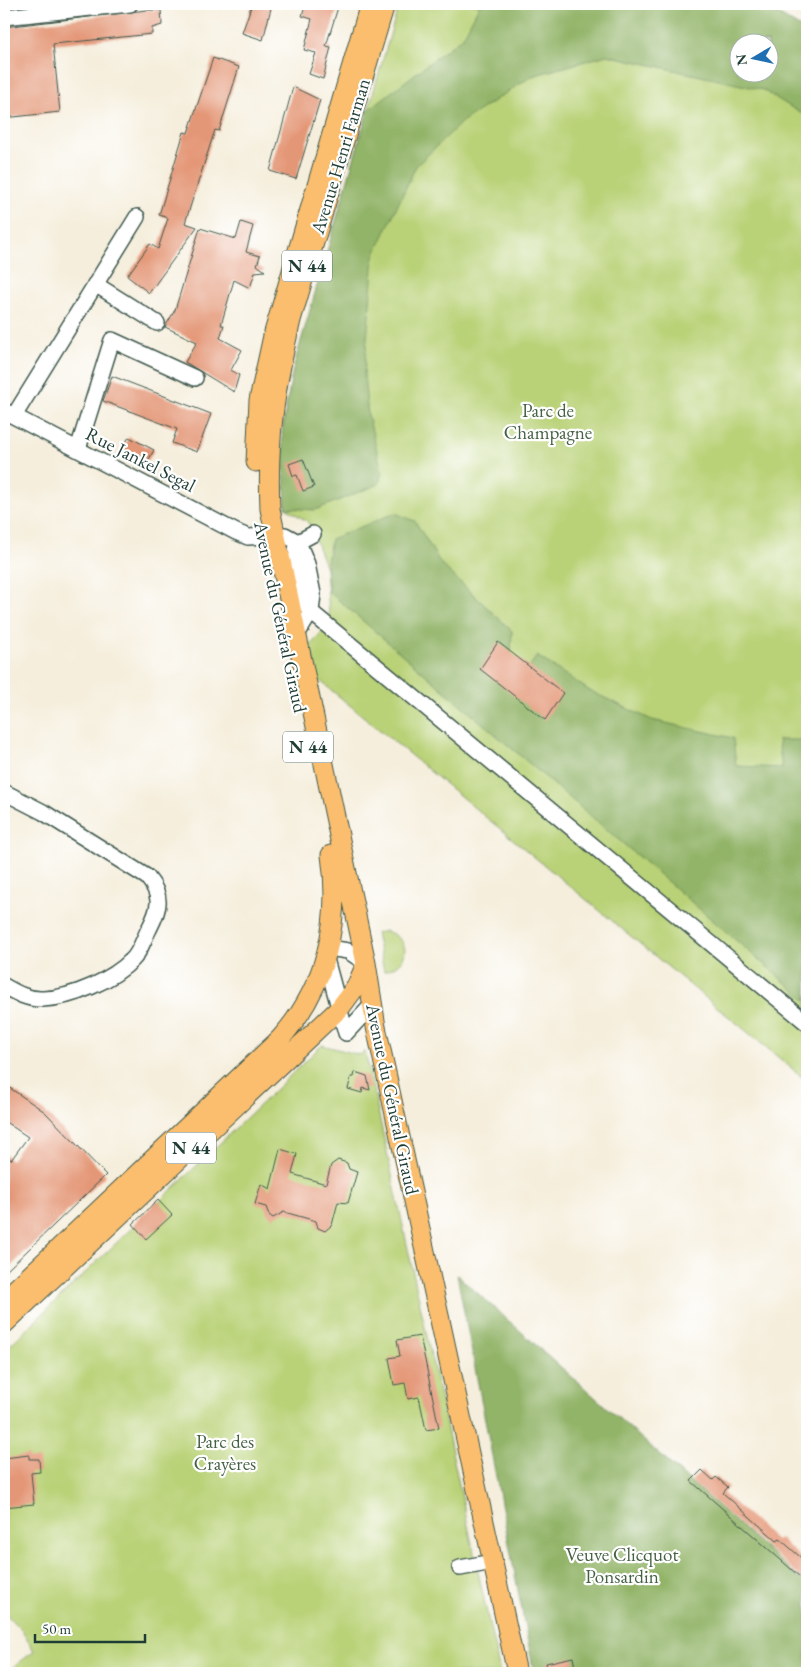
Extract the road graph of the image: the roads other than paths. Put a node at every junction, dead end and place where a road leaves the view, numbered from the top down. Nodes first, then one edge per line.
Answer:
1 (130, 4) edge
2 (370, 4) edge
3 (385, 4) edge
4 (4, 17) edge
5 (137, 217) dead end
6 (95, 284) junction
7 (157, 323) dead end
8 (195, 378) dead end
9 (9, 413) edge
10 (78, 449) junction
11 (259, 510) joint
12 (313, 534) dead end
13 (282, 548) junction
14 (311, 612) junction
15 (296, 636) junction
16 (4, 792) edge
17 (327, 953) junction
18 (366, 963) junction
19 (4, 986) edge
20 (372, 1005) junction
21 (340, 1008) junction
22 (807, 1023) edge
23 (4, 1300) edge
24 (4, 1324) edge
25 (493, 1562) junction
26 (460, 1568) dead end
27 (517, 1673) edge

1 - 4 street
2 - 11 main road, Avenue Henri Farman / N 44
3 - 13 main road, Avenue Henri Farman / N 44
5 - 6 street
6 - 7 street
6 - 9 street
8 - 10 street
9 - 10 street, Rue Jankel Segal
10 - 13 street, Rue Jankel Segal
11 - 13 main road, Avenue du Général Giraud / N 44
12 - 13 street
13 - 14 street, Avenue du Général Giraud
13 - 15 main road, Avenue du Général Giraud / N 44
13 - 17 main road, Avenue du Général Giraud / N 44
14 - 15 street, Avenue du Général Giraud
14 - 22 street
15 - 18 main road, Avenue du Général Giraud / N 44
16 - 19 street
17 - 18 street
17 - 21 street
17 - 23 main road, N 44
18 - 20 main road, Avenue du Général Giraud
18 - 21 main road, N 44
20 - 21 street
20 - 25 main road, Avenue du Général Giraud
21 - 24 main road, N 44
25 - 26 street
25 - 27 main road, Avenue du Général Giraud

